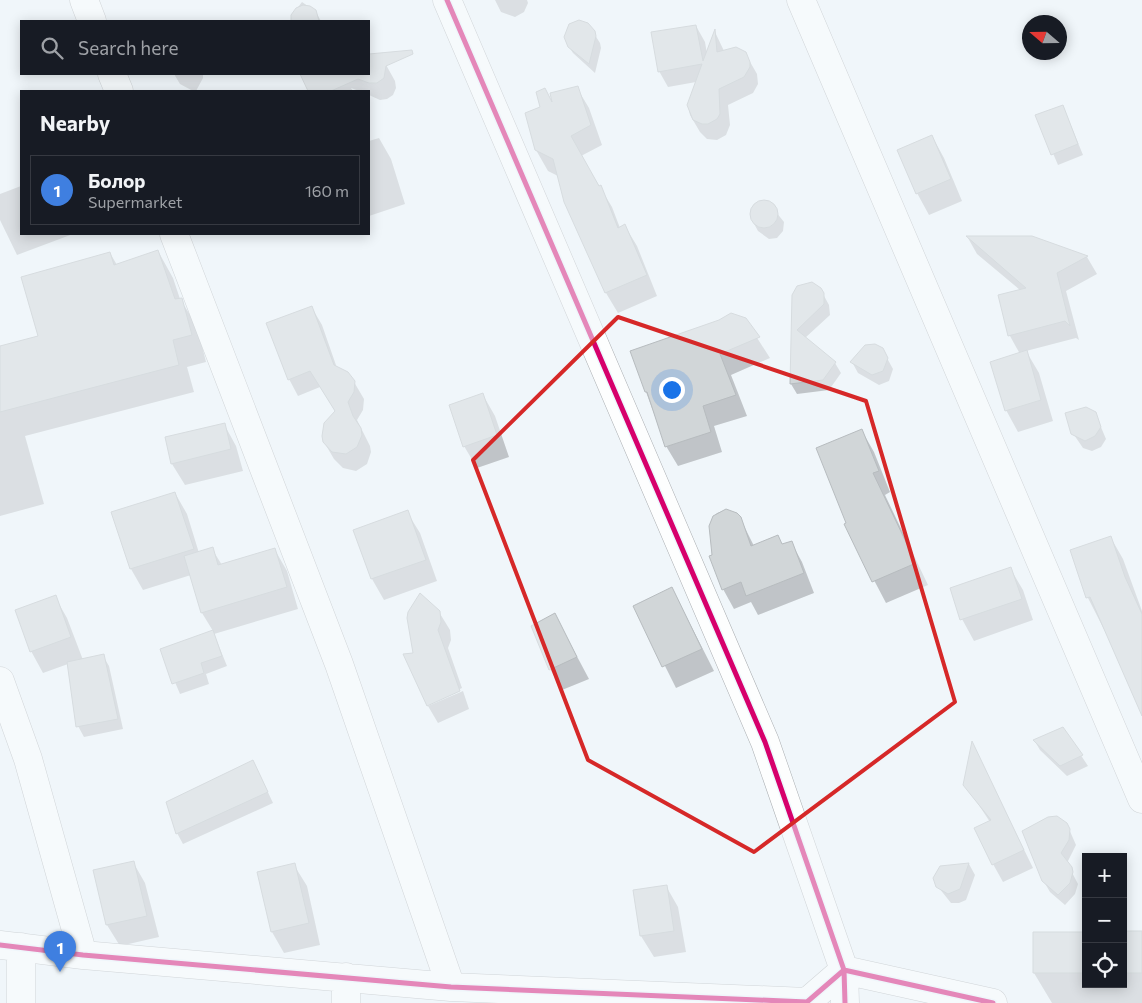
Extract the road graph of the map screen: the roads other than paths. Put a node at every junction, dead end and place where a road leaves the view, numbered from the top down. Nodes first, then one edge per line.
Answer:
1 (84, 0) edge
2 (447, 0) edge
3 (801, 0) edge
4 (92, 20) edge
5 (112, 75) edge
6 (119, 90) edge
7 (174, 235) edge
8 (0, 681) edge
9 (1142, 799) edge
10 (10, 946) edge
11 (82, 955) junction
12 (844, 970) junction
13 (451, 986) junction
14 (346, 990) edge
15 (673, 1000) edge
16 (21, 1003) edge
17 (845, 1003) edge
18 (993, 1003) edge

1 - 4 street
2 - 12 street
3 - 9 street
5 - 6 street
7 - 13 street
8 - 11 street
10 - 11 street
10 - 16 street
11 - 14 street
12 - 15 street
12 - 17 street
12 - 18 street
13 - 14 street
13 - 15 street

